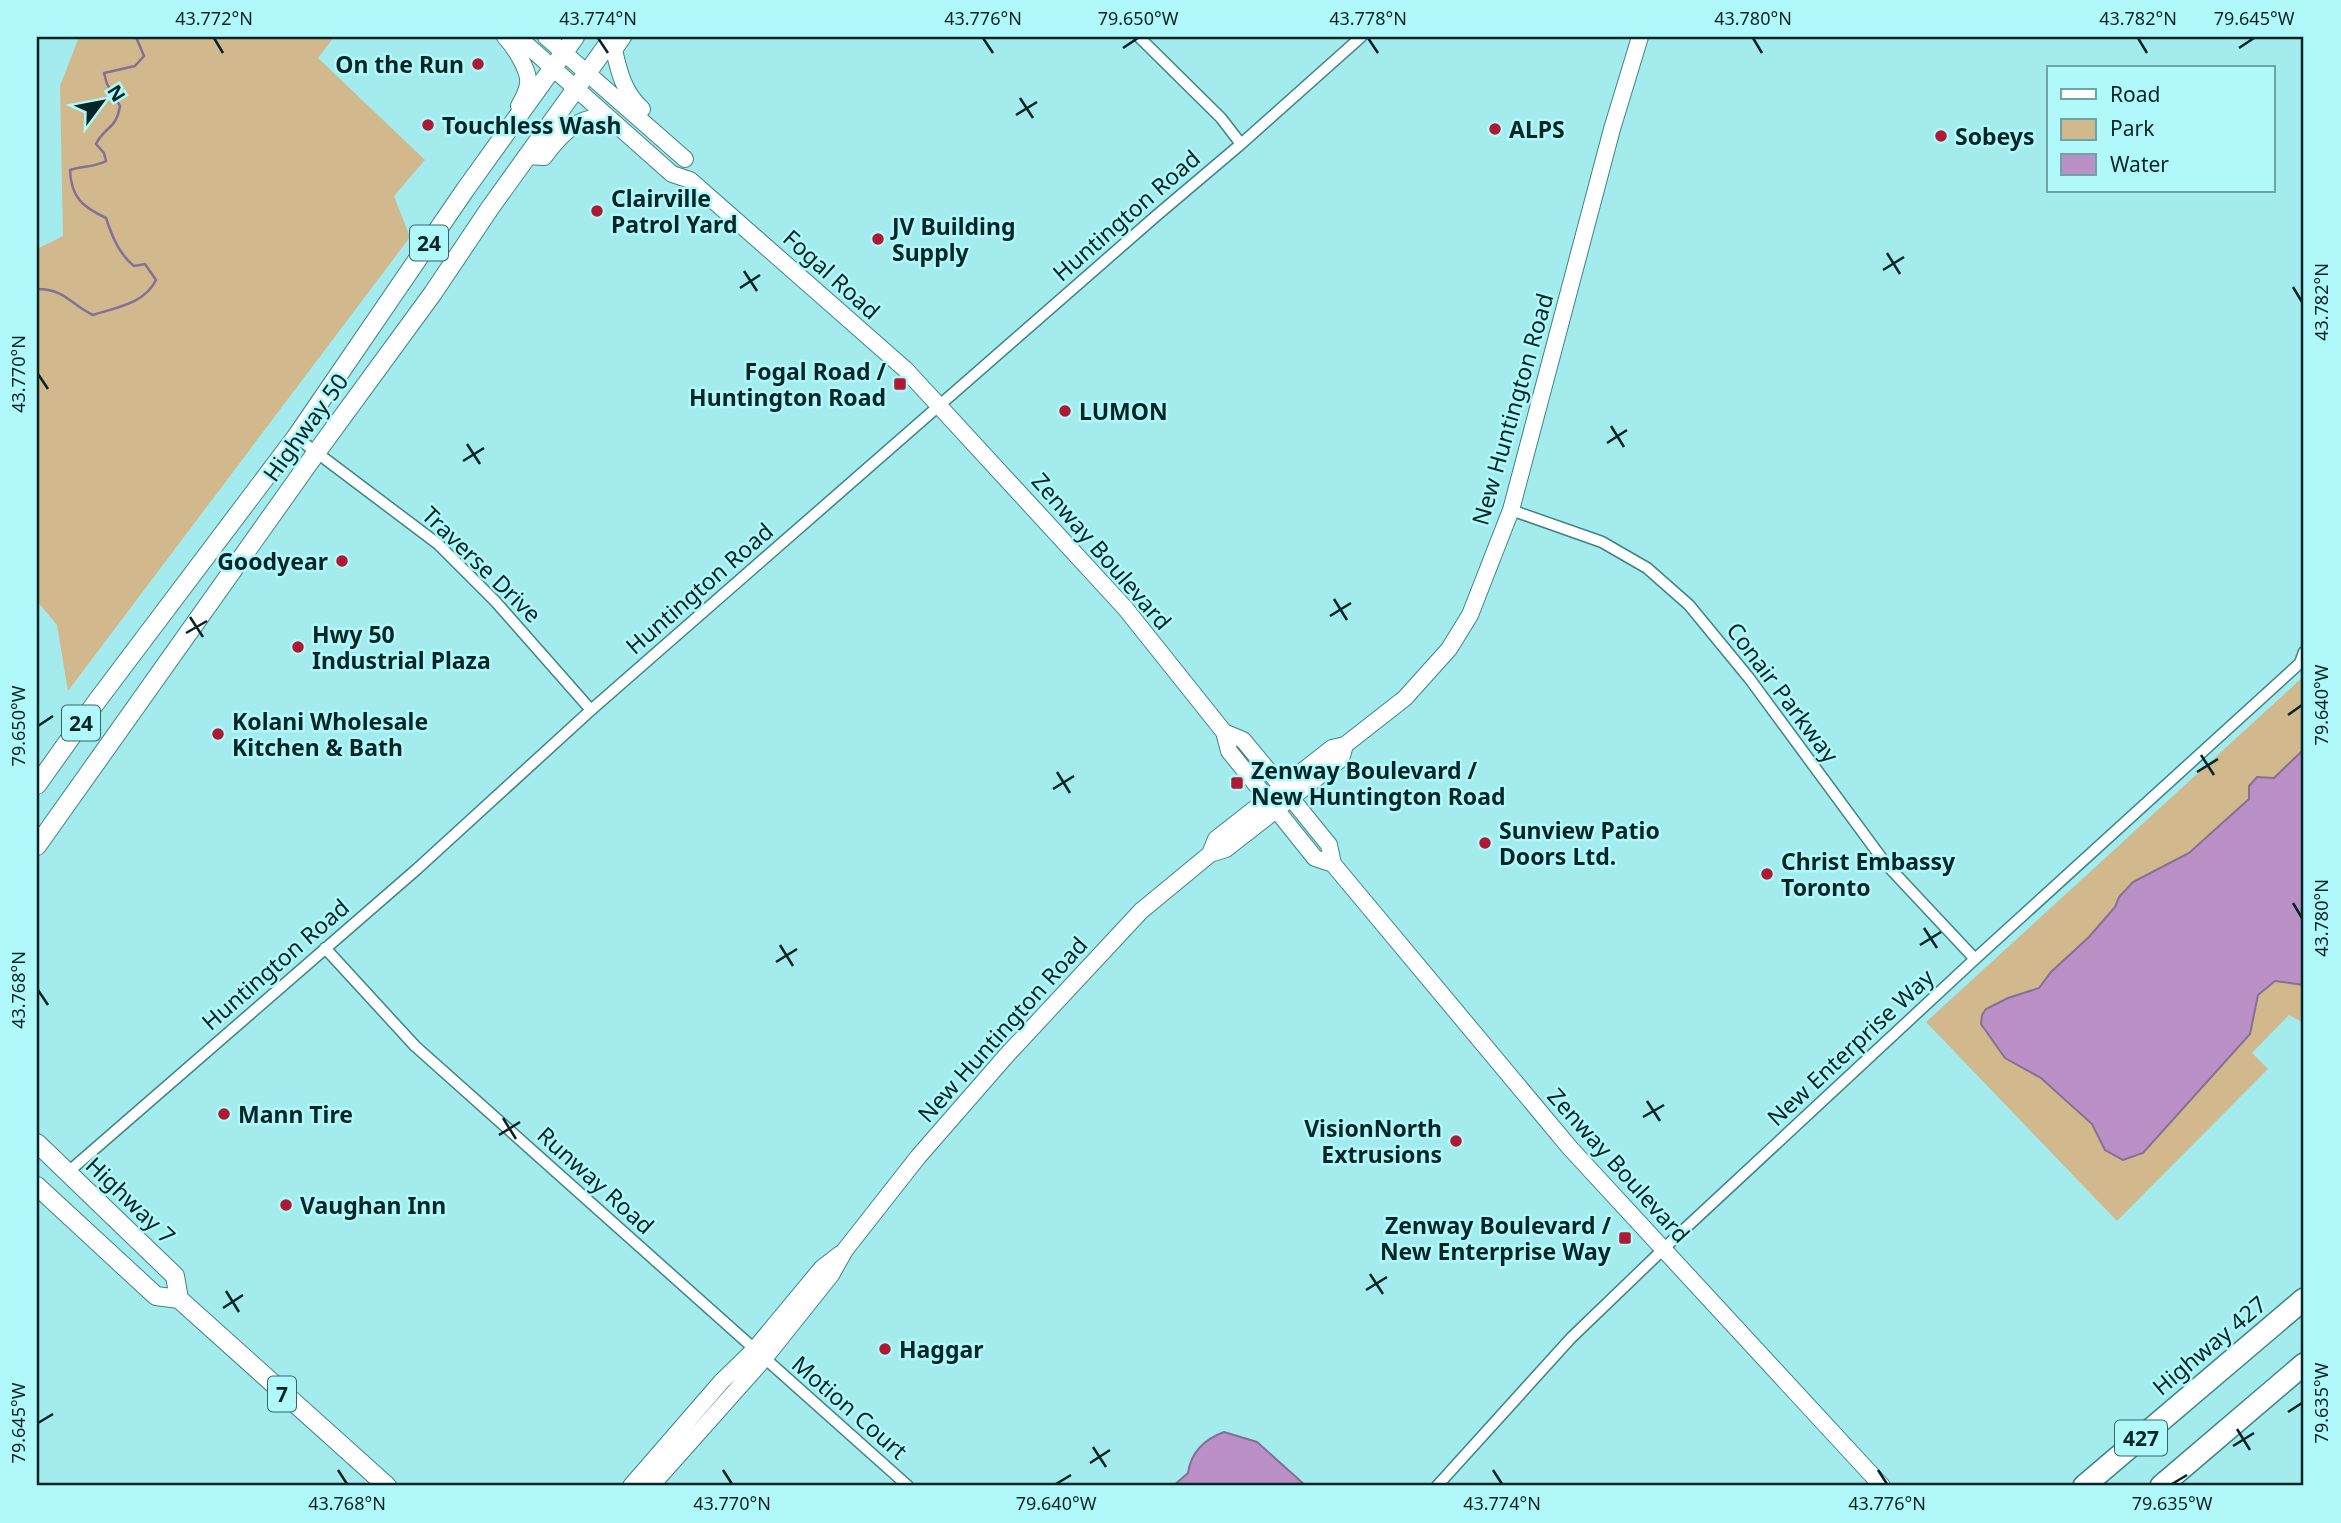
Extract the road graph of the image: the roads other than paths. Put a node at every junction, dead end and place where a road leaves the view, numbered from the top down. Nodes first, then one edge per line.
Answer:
1 (505, 37) edge
2 (518, 37) edge
3 (546, 37) edge
4 (575, 37) edge
5 (613, 37) edge
6 (623, 37) edge
7 (1139, 37) edge
8 (1361, 37) edge
9 (1640, 37) edge
10 (564, 52) junction
11 (553, 68) junction
12 (587, 73) junction
13 (576, 88) junction
14 (505, 134) junction
15 (1241, 144) junction
16 (527, 156) junction
17 (685, 159) junction
18 (672, 174) junction
19 (690, 180) junction
20 (939, 406) junction
21 (296, 437) junction
22 (316, 453) junction
23 (1511, 510) junction
24 (2304, 652) edge
25 (591, 710) junction
26 (1224, 732) junction
27 (37, 785) edge
28 (1286, 793) junction
29 (1272, 804) junction
30 (37, 846) edge
31 (1333, 864) junction
32 (325, 948) junction
33 (1975, 959) junction
34 (37, 1143) edge
35 (67, 1173) junction
36 (39, 1192) edge
37 (1664, 1249) junction
38 (2304, 1299) edge
39 (179, 1300) junction
40 (759, 1354) junction
41 (2304, 1364) edge
42 (387, 1486) edge
43 (631, 1486) edge
44 (651, 1486) edge
45 (908, 1486) edge
46 (1437, 1486) edge
47 (1882, 1486) edge
48 (2084, 1486) edge
49 (2161, 1486) edge

1 - 14 street
2 - 11 street, Fogal Road
3 - 10 street
4 - 10 main road, Highway 50 / 24
5 - 12 main road, Highway 50 / 24
6 - 17 street
7 - 15 street
8 - 15 street, Huntington Road
9 - 23 street, New Huntington Road
10 - 11 main road, Highway 50 / 24
10 - 12 street
11 - 13 street, Fogal Road
11 - 14 main road, Highway 50 / 24
12 - 13 main road, Highway 50 / 24
12 - 17 street
13 - 16 main road, Highway 50 / 24
13 - 18 street, Fogal Road
14 - 21 main road, Highway 50 / 24
15 - 20 street, Huntington Road
16 - 18 street
16 - 22 main road, Highway 50 / 24
17 - 19 street
18 - 19 street, Fogal Road
19 - 20 street, Fogal Road
20 - 25 street, Huntington Road
20 - 26 street, Zenway Boulevard
21 - 22 street, Traverse Drive
21 - 27 main road, Highway 50 / 24
22 - 25 street, Traverse Drive
22 - 30 main road, Highway 50 / 24
23 - 28 street, New Huntington Road
23 - 33 street, Conair Parkway
24 - 33 street, New Enterprise Way
25 - 32 street, Huntington Road
26 - 28 street, Zenway Boulevard
26 - 29 street, Zenway Boulevard
28 - 29 street, New Huntington Road
28 - 31 street, Zenway Boulevard
29 - 31 street, Zenway Boulevard
29 - 40 street, New Huntington Road
31 - 37 street, Zenway Boulevard
32 - 35 street, Huntington Road
32 - 40 street, Runway Road
33 - 37 street, New Enterprise Way
34 - 35 main road, Highway 7 / 7
35 - 39 main road, Highway 7 / 7
36 - 39 main road, Highway 7 / 7
37 - 46 street, New Enterprise Way
37 - 47 street, Zenway Boulevard
38 - 48 highway, Highway 427 / 427
39 - 42 main road, Highway 7 / 7
40 - 43 street, New Huntington Road
40 - 44 street, New Huntington Road
40 - 45 street, Motion Court
41 - 49 highway, 427

